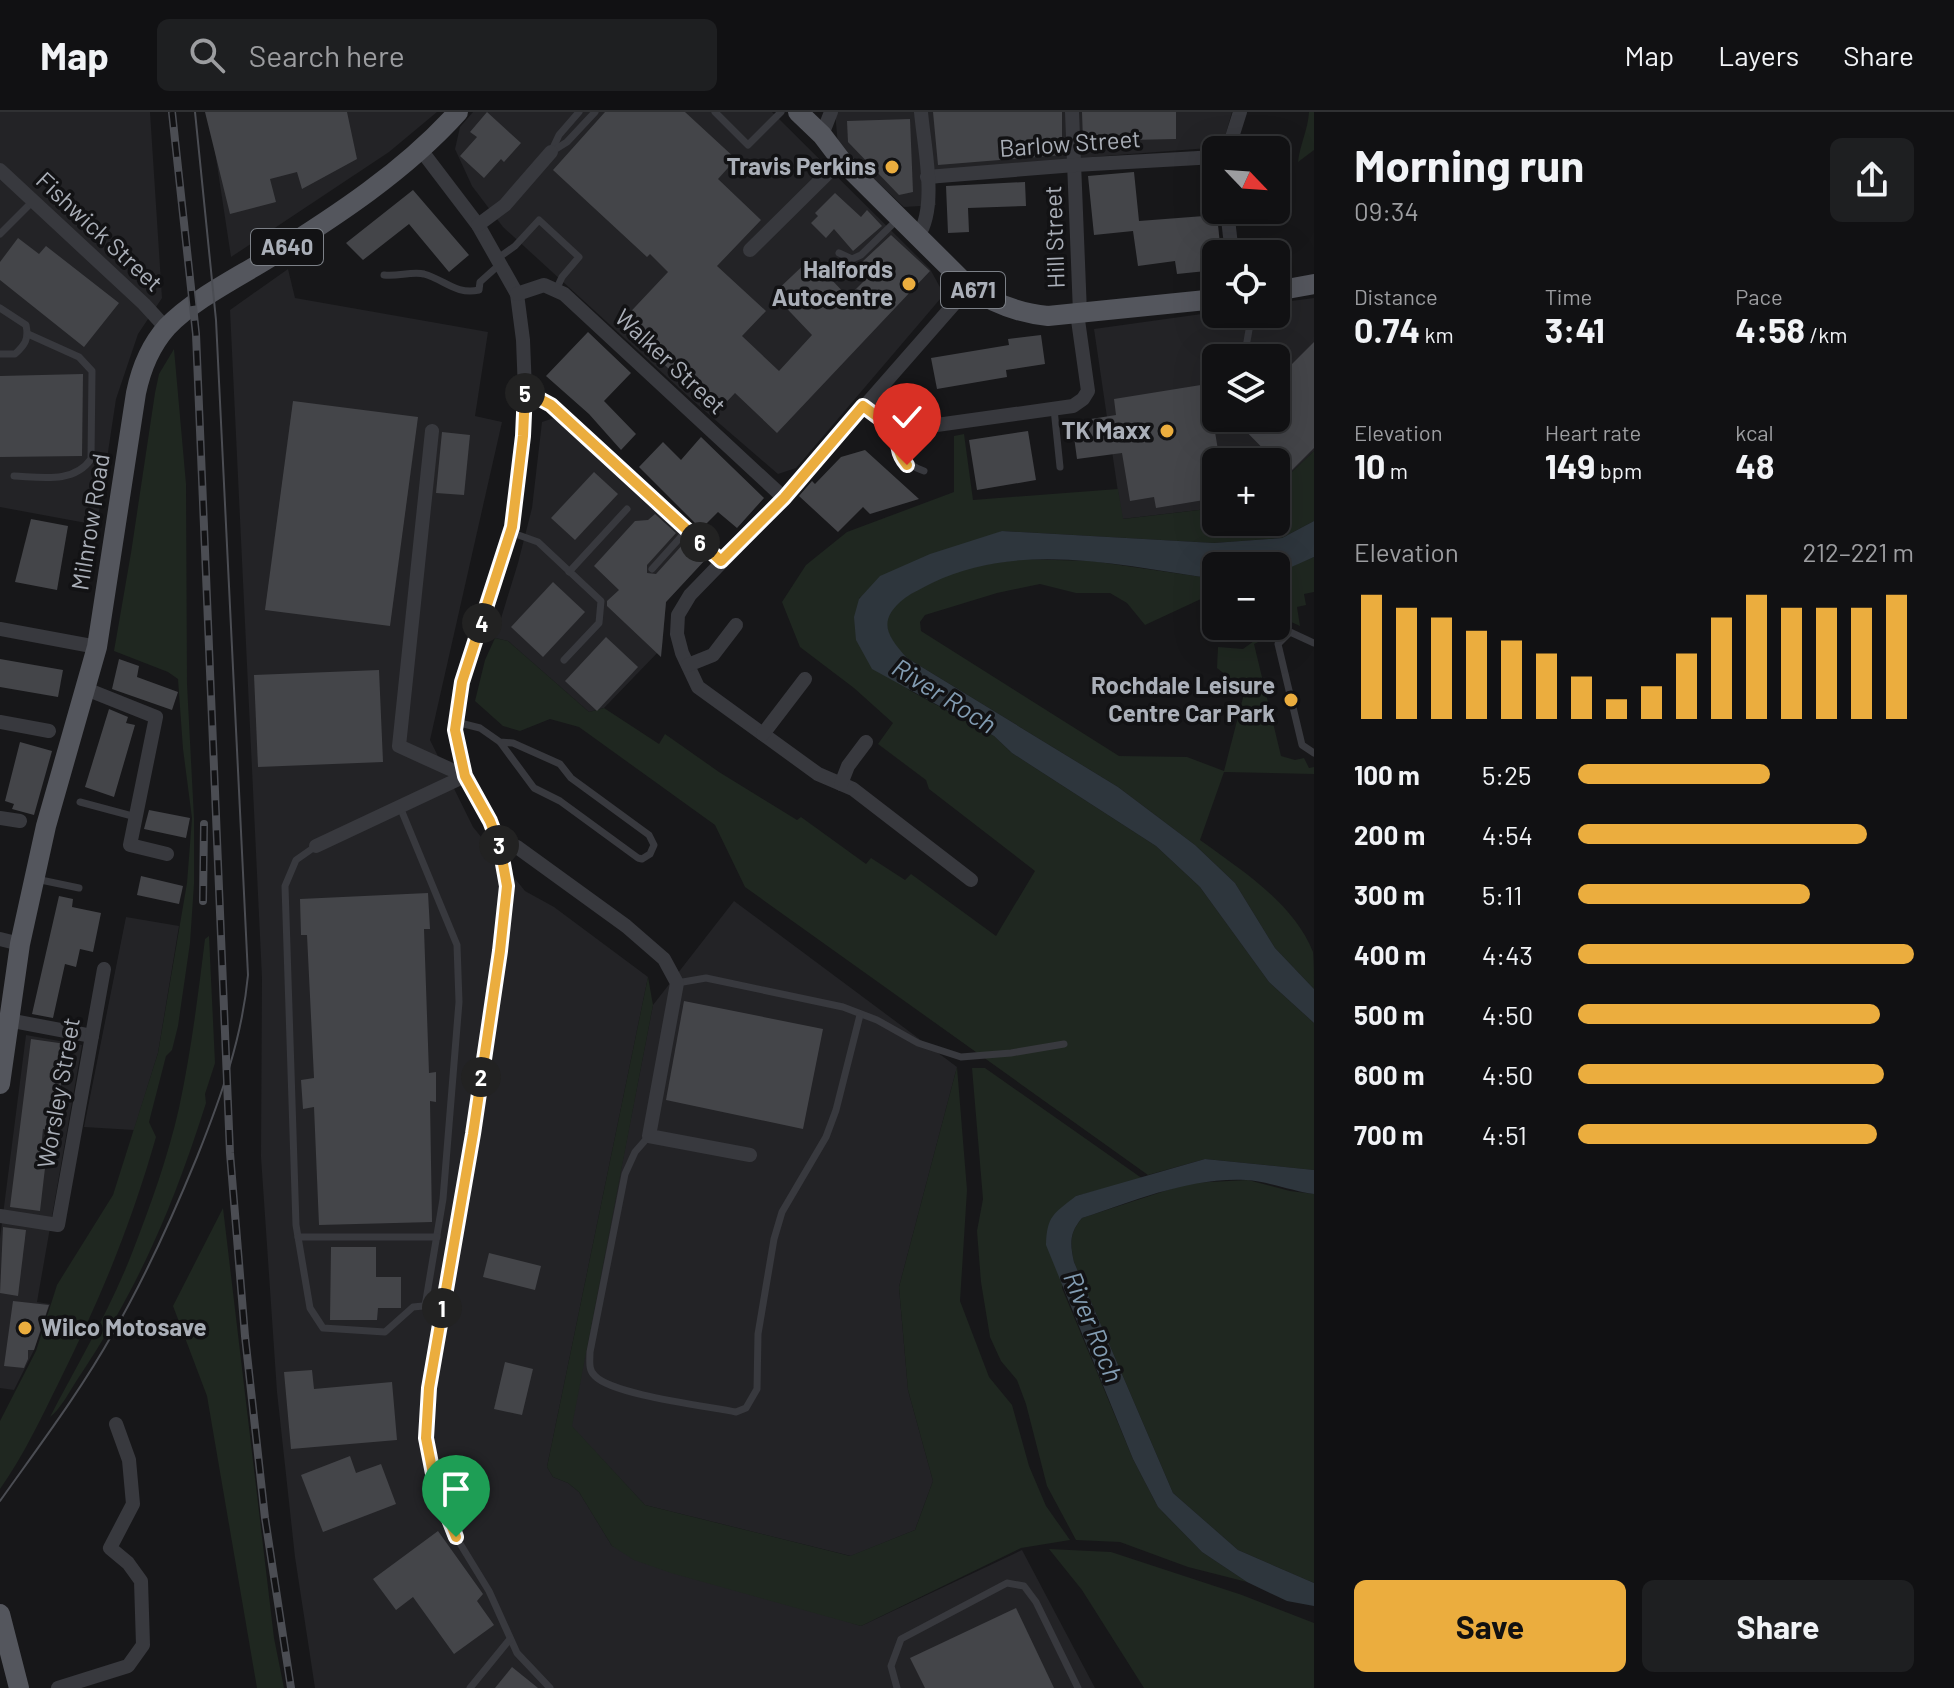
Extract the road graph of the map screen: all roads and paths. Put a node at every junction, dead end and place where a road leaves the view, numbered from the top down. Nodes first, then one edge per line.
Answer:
1 (458, 112) edge
2 (579, 112) edge
3 (595, 112) edge
4 (715, 112) edge
5 (781, 112) edge
6 (798, 112) edge
7 (831, 112) edge
8 (921, 112) edge
9 (1072, 112) edge
10 (1240, 112) edge
11 (822, 135) junction
12 (1232, 136) edge
13 (421, 150) junction
14 (551, 152) junction
15 (1202, 158) edge
16 (841, 160) junction
17 (1075, 165) junction
18 (0, 170) edge
19 (927, 177) junction
20 (33, 201) junction
21 (899, 218) junction
22 (478, 225) junction
23 (0, 234) edge
24 (918, 236) junction
25 (750, 250) dead end
26 (839, 253) dead end
27 (500, 260) junction
28 (384, 275) dead end
29 (1314, 284) edge
30 (969, 287) junction
31 (1290, 288) edge
32 (556, 290) junction
33 (517, 294) junction
34 (1202, 300) edge
35 (0, 308) edge
36 (1078, 313) junction
37 (166, 328) junction
38 (28, 334) junction
39 (0, 354) edge
40 (525, 391) junction
41 (923, 395) dead end
42 (863, 406) junction
43 (1054, 409) junction
44 (926, 426) junction
45 (901, 430) junction
46 (432, 431) dead end
47 (1060, 467) dead end
48 (924, 471) dead end
49 (14, 476) dead end
50 (784, 498) junction
51 (627, 509) dead end
52 (687, 530) junction
53 (510, 532) junction
54 (721, 561) junction
55 (652, 569) dead end
56 (569, 572) junction
57 (736, 625) dead end
58 (0, 629) edge
59 (1314, 643) edge
60 (97, 647) junction
61 (564, 660) dead end
62 (688, 665) junction
63 (805, 679) dead end
64 (86, 689) junction
65 (456, 722) junction
66 (0, 723) edge
67 (49, 731) dead end
68 (763, 734) junction
69 (500, 742) junction
70 (866, 742) dead end
71 (1314, 753) edge
72 (465, 776) junction
73 (841, 784) junction
74 (80, 802) dead end
75 (400, 807) junction
76 (136, 817) junction
77 (0, 818) edge
78 (20, 821) dead end
79 (316, 846) joint
80 (500, 847) junction
81 (167, 854) dead end
82 (34, 879) junction
83 (971, 880) dead end
84 (79, 888) dead end
85 (10, 942) edge
86 (104, 969) dead end
87 (677, 983) junction
88 (860, 1015) junction
89 (8, 1020) junction
90 (92, 1036) junction
91 (1064, 1044) dead end
92 (0, 1084) edge
93 (649, 1136) junction
94 (750, 1155) dead end
95 (0, 1216) edge
96 (298, 1237) junction
97 (437, 1237) junction
98 (443, 1304) junction
99 (425, 1306) junction
100 (116, 1424) dead end
101 (435, 1484) joint
102 (0, 1614) edge
103 (510, 1639) junction
104 (19, 1688) edge
105 (58, 1688) edge
106 (470, 1688) edge
107 (550, 1688) edge
108 (897, 1688) edge
109 (1078, 1688) edge

1 - 13 main road, Milnrow Road / A640
2 - 14 lane
3 - 14 lane
4 - 5 lane
6 - 11 main road, A671
7 - 11 street
8 - 19 street
9 - 17 street, Hill Street
10 - 12 street
11 - 16 main road, A671
13 - 22 street
13 - 37 main road, Milnrow Road / A640
14 - 22 street
15 - 17 street, Barlow Street
16 - 21 main road, A671
16 - 25 street
17 - 19 street, Barlow Street
17 - 36 street, Hill Street
18 - 20 street, Fishwick Street
19 - 24 street
20 - 23 lane
20 - 37 street, Fishwick Street
21 - 24 main road, A671
21 - 26 lane
22 - 27 street
24 - 30 main road, A671
27 - 28 lane
27 - 32 lane
27 - 33 street
29 - 31 main road
30 - 36 main road, A671
30 - 42 street
32 - 33 street
32 - 50 street, Walker Street
33 - 40 street
34 - 36 main road, A671
35 - 38 lane
36 - 43 street, Hill Street
37 - 60 main road, Milnrow Road / A640
38 - 39 lane
38 - 49 lane
40 - 52 street
40 - 53 street
41 - 44 lane
42 - 45 street
42 - 50 street
43 - 44 street
43 - 47 lane
44 - 45 street
45 - 48 lane
46 - 72 street
50 - 54 street
51 - 56 lane
52 - 54 street
52 - 55 lane
53 - 56 lane
53 - 65 street
54 - 62 street
56 - 61 lane
57 - 62 street
58 - 60 street
59 - 71 lane
60 - 64 main road, Milnrow Road / A640
62 - 68 street
63 - 68 street
64 - 76 street
64 - 82 main road, Milnrow Road / A640
65 - 69 lane
65 - 72 street
66 - 67 street
68 - 73 street
69 - 69 lane
70 - 73 street
72 - 75 street
72 - 80 street
73 - 83 street
74 - 76 lane
75 - 79 street
75 - 97 lane
76 - 81 street
77 - 78 street
79 - 96 lane
80 - 87 street
80 - 98 street
82 - 84 lane
82 - 85 main road, Milnrow Road / A640
85 - 89 main road, Milnrow Road / A640
86 - 90 street, Worsley Street
87 - 88 lane
87 - 93 street
88 - 91 lane
88 - 93 lane
89 - 90 street
89 - 92 main road, Milnrow Road / A640
90 - 95 street, Worsley Street
93 - 94 street
96 - 97 lane
96 - 99 lane
97 - 99 lane
98 - 99 lane
98 - 101 street
100 - 105 street
101 - 103 lane
102 - 104 main road
103 - 106 lane
103 - 107 lane
108 - 109 lane

